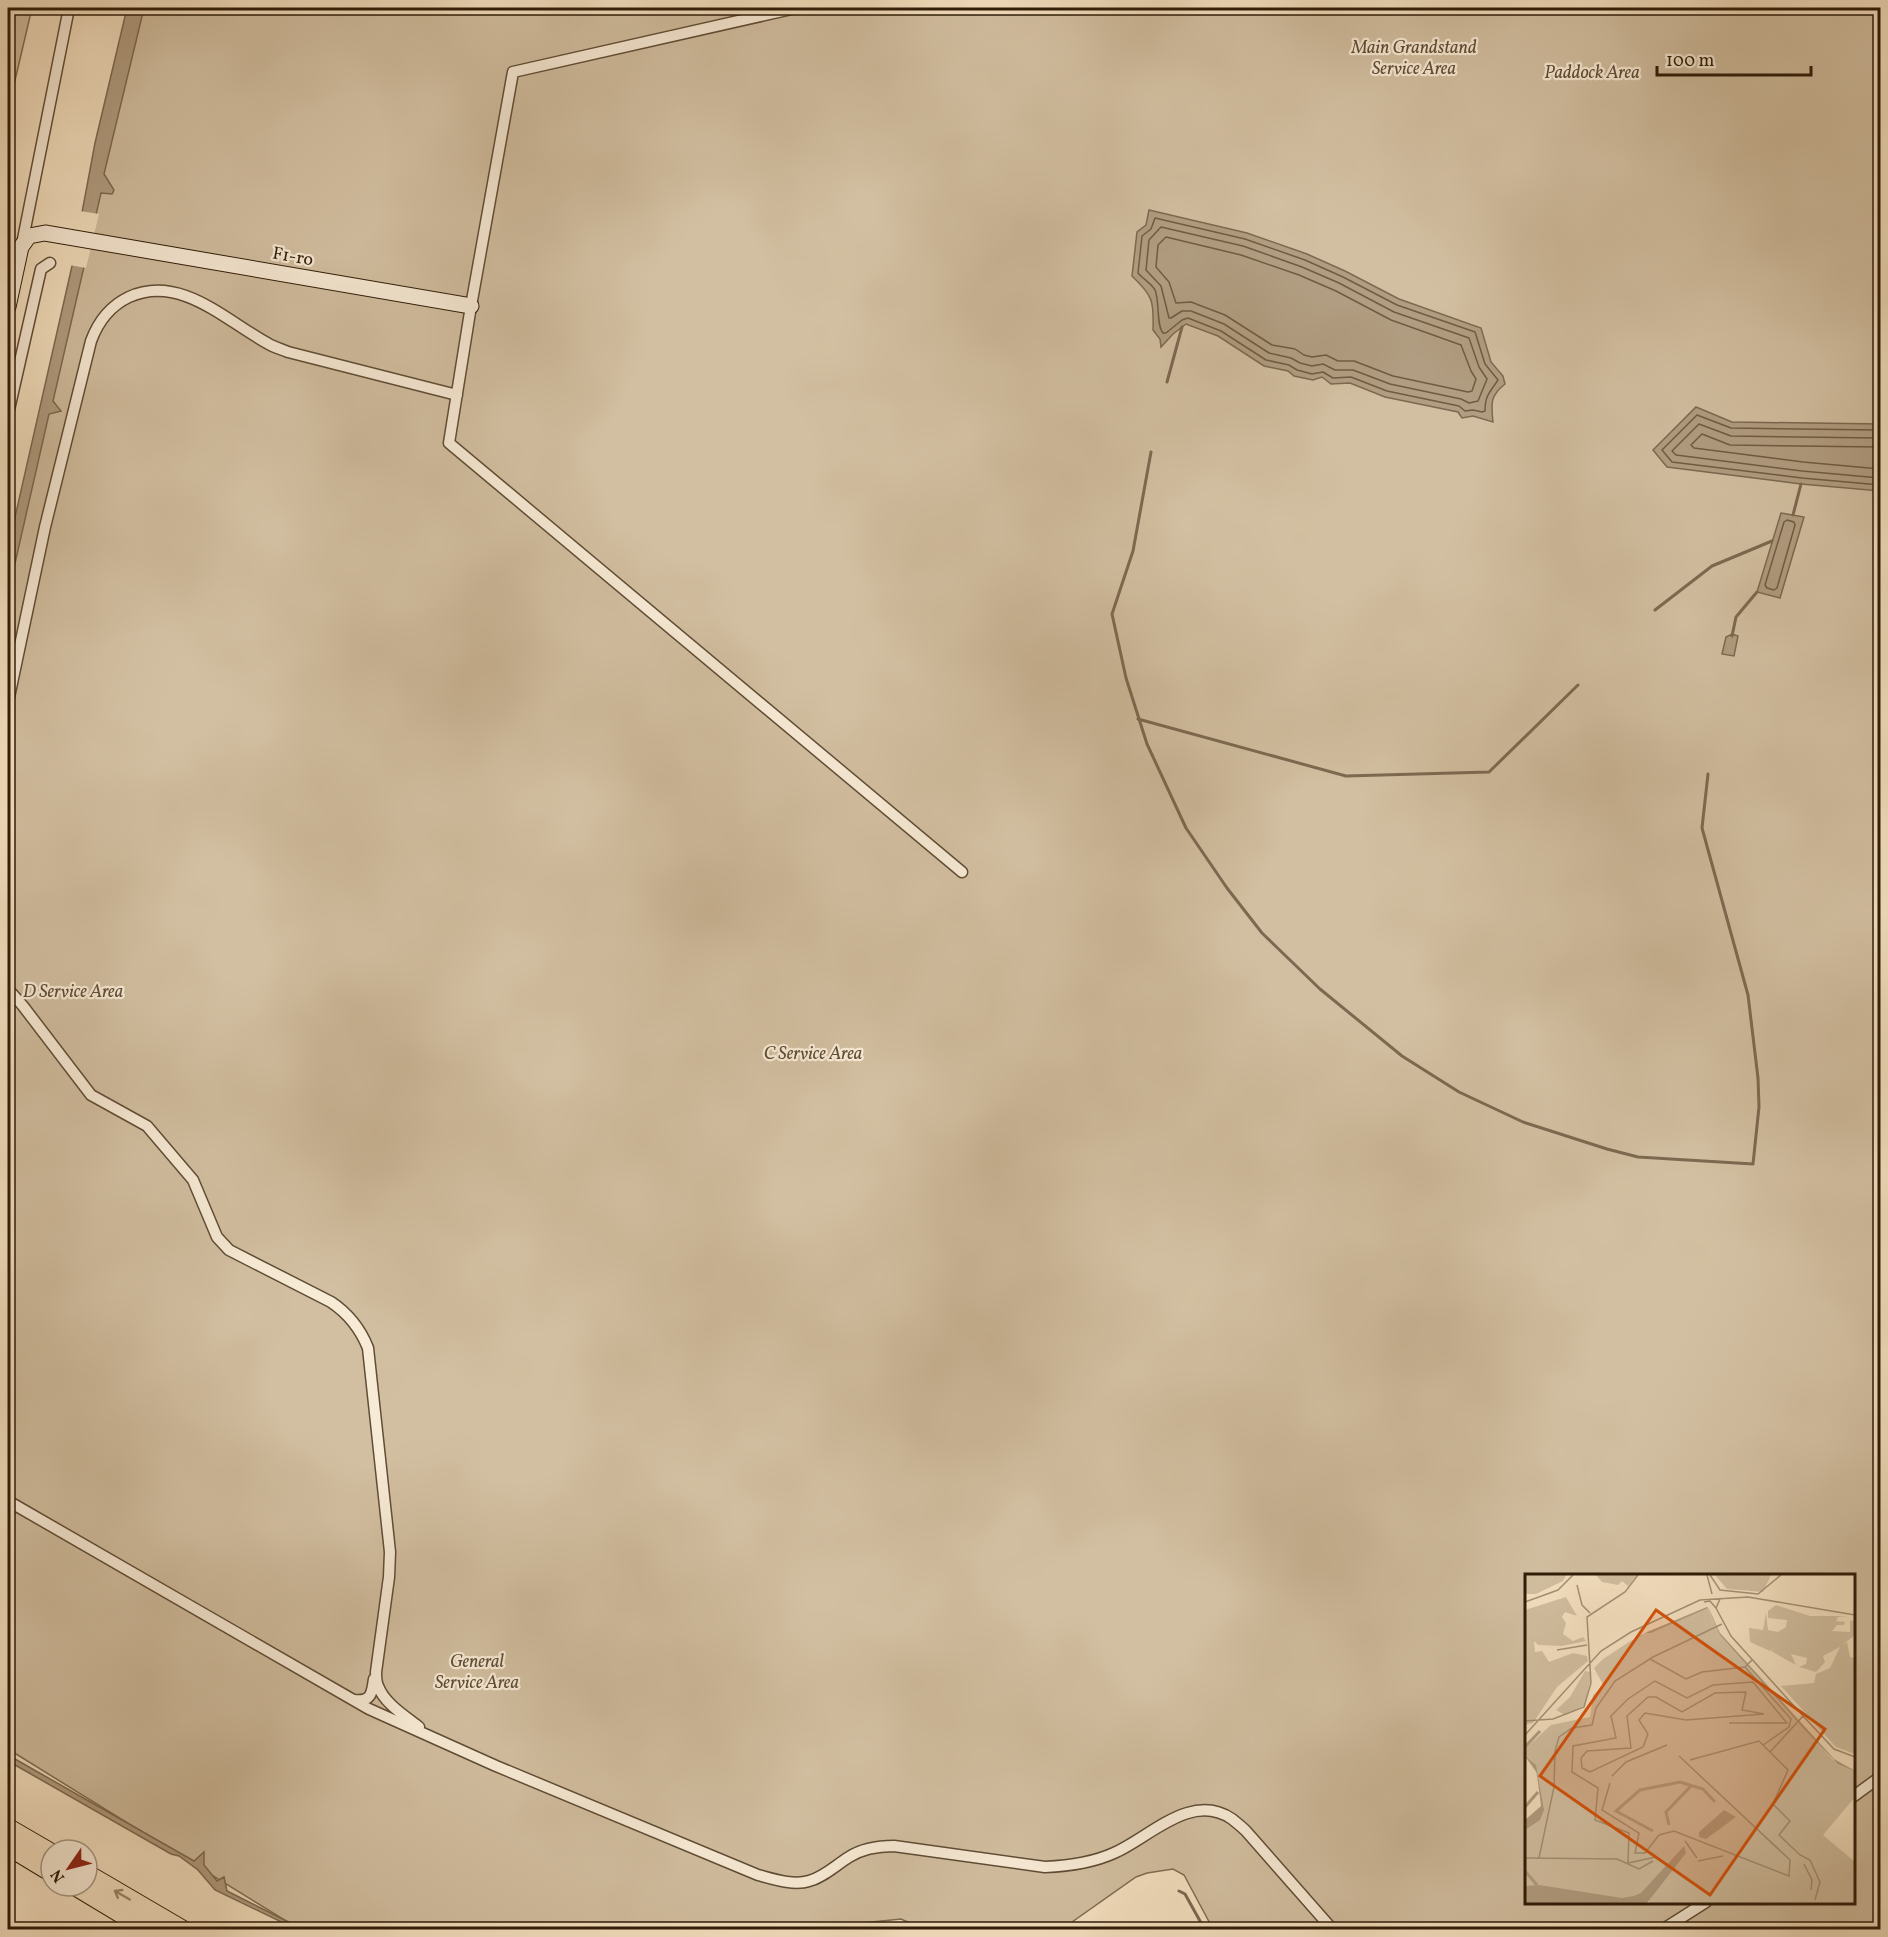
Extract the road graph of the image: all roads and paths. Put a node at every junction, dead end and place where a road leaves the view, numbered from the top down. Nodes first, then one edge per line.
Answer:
1 (69, 8) edge
2 (795, 8) edge
3 (21, 247) junction
4 (50, 262) dead end
5 (471, 306) junction
6 (8, 307) edge
7 (457, 395) junction
8 (8, 414) edge
9 (8, 702) edge
10 (962, 872) dead end
11 (8, 989) edge
12 (8, 1501) edge
13 (376, 1672) junction
14 (353, 1700) junction
15 (436, 1739) junction
16 (1881, 1777) edge
17 (1855, 1795) edge
18 (8, 1828) edge
19 (17, 1848) edge
20 (39, 1852) edge
21 (39, 1863) edge
22 (99, 1883) edge
23 (99, 1896) edge
24 (1703, 1904) edge
25 (154, 1922) edge
26 (181, 1929) edge
27 (1333, 1929) edge
28 (1662, 1929) edge

1 - 3 street
2 - 5 street
3 - 5 street, F1-ro
3 - 6 street
4 - 8 street
5 - 7 street
7 - 9 street
7 - 10 street
11 - 13 street
12 - 14 street
13 - 14 street
13 - 15 street
14 - 15 street
15 - 27 street
16 - 17 street
18 - 19 highway
19 - 20 highway
19 - 21 highway
25 -> 22 highway
23 - 25 highway
24 - 28 street
25 - 26 highway

